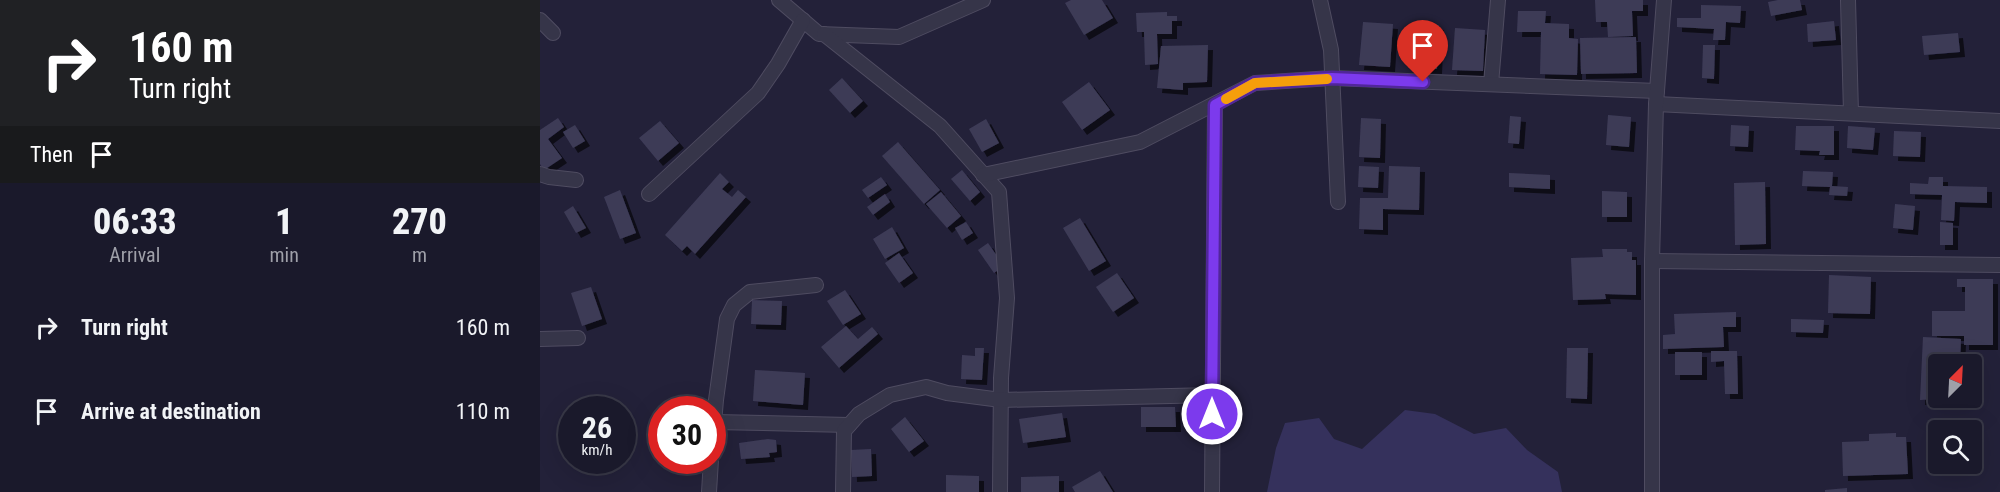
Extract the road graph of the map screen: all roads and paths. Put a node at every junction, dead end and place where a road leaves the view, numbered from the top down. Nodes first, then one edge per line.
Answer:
1 (779, 0) edge
2 (983, 0) edge
3 (1320, 0) edge
4 (1498, 0) edge
5 (1664, 0) edge
6 (1848, 0) edge
7 (540, 20) edge
8 (803, 20) junction
9 (553, 33) dead end
10 (824, 34) junction
11 (1332, 78) junction
12 (1491, 84) junction
13 (1656, 97) junction
14 (1215, 105) junction
15 (1851, 113) junction
16 (2000, 121) edge
17 (540, 174) edge
18 (983, 175) junction
19 (576, 180) dead end
20 (649, 194) dead end
21 (1338, 202) dead end
22 (1652, 261) junction
23 (2000, 265) edge
24 (816, 285) dead end
25 (578, 338) dead end
26 (540, 339) edge
27 (1212, 395) junction
28 (717, 396) edge
29 (1001, 400) junction
30 (726, 422) edge
31 (849, 425) junction
32 (710, 474) edge
33 (709, 492) edge
34 (843, 492) edge
35 (1000, 492) edge
36 (1212, 492) edge
37 (1652, 492) edge

1 - 8 street
2 - 10 street
3 - 11 street
4 - 12 street
5 - 13 street
6 - 15 street
7 - 9 street
8 - 10 street
8 - 20 street
10 - 18 street
11 - 12 street
11 - 14 street
11 - 21 street
12 - 13 street
13 - 15 street
13 - 22 street
14 - 18 street
14 - 27 street
15 - 16 street
17 - 19 street
18 - 29 street
22 - 23 street
22 - 37 street
24 - 28 street
25 - 26 street
27 - 29 street
27 - 36 street
29 - 31 street
29 - 35 street
30 - 31 street
31 - 34 street
32 - 33 street

